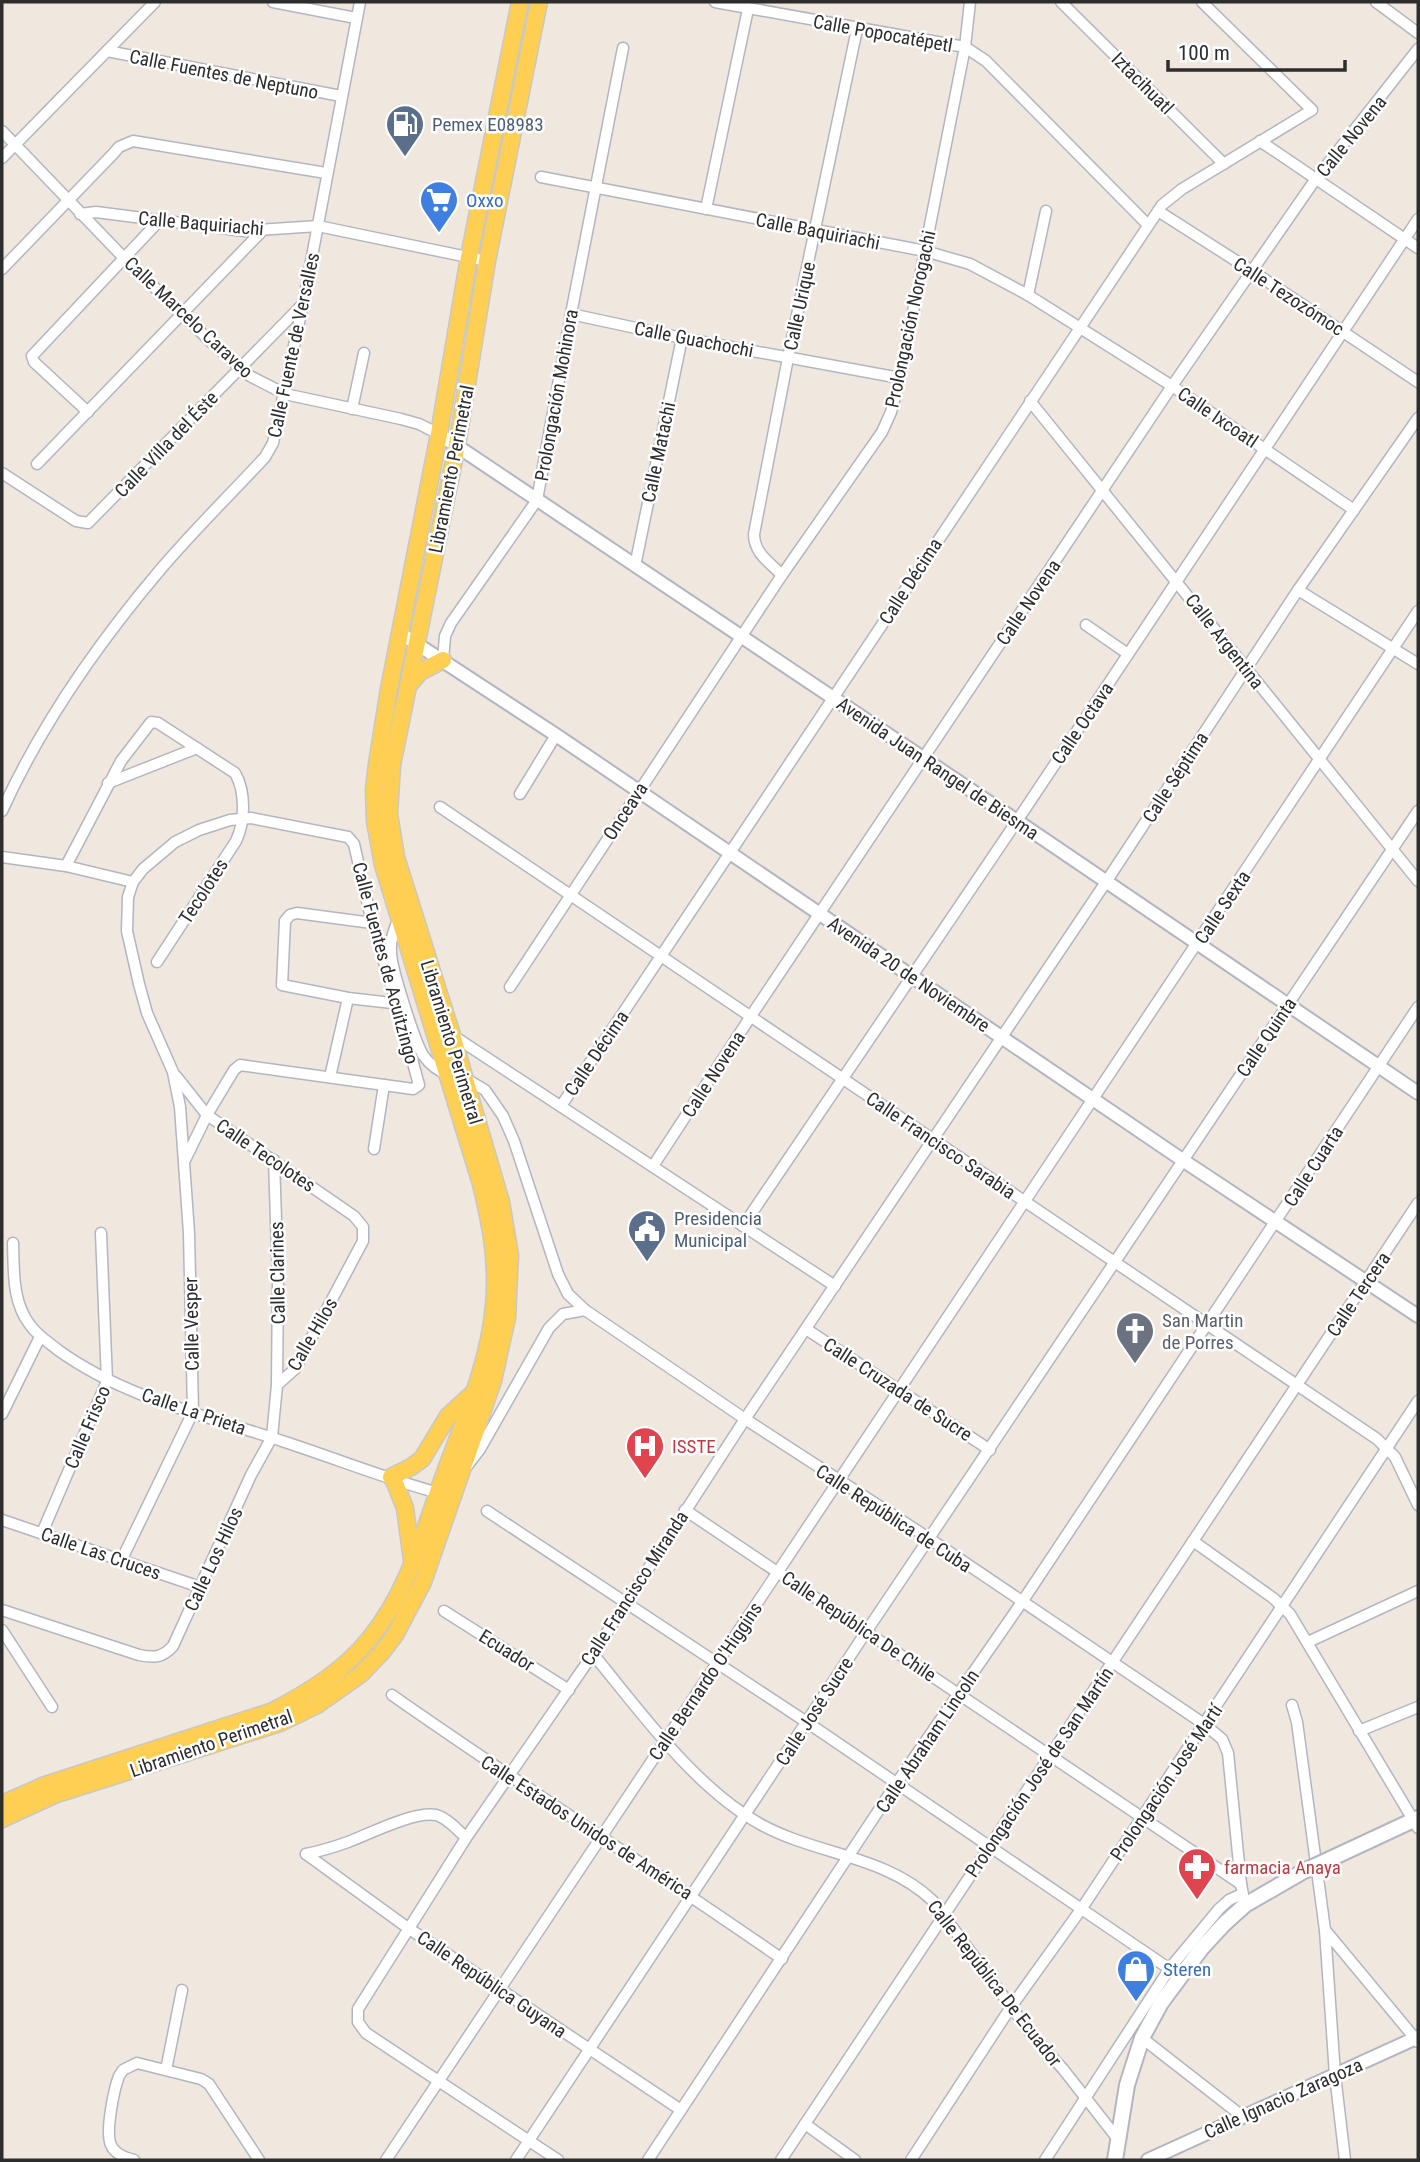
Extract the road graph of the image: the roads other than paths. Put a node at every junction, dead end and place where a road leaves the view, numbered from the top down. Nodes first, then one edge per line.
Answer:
1 (155, 2) edge
2 (273, 2) edge
3 (359, 2) edge
4 (520, 2) edge
5 (539, 2) edge
6 (715, 2) edge
7 (970, 2) edge
8 (1061, 2) edge
9 (1202, 2) edge
10 (1376, 2) edge
11 (748, 9) junction
12 (356, 18) junction
13 (857, 29) junction
14 (1418, 33) edge
15 (965, 47) junction
16 (623, 48) dead end
17 (1418, 49) edge
18 (107, 51) junction
19 (341, 96) junction
20 (2, 131) edge
21 (1260, 141) junction
22 (15, 145) junction
23 (2, 158) edge
24 (1224, 164) junction
25 (326, 173) junction
26 (541, 177) dead end
27 (1315, 180) junction
28 (596, 187) junction
29 (68, 201) junction
30 (706, 209) junction
31 (1046, 211) dead end
32 (1157, 211) junction
33 (80, 214) junction
34 (1418, 219) edge
35 (160, 220) junction
36 (1148, 225) junction
37 (318, 226) junction
38 (262, 231) junction
39 (816, 231) junction
40 (1404, 239) junction
41 (1418, 248) edge
42 (925, 251) junction
43 (470, 257) junction
44 (124, 258) junction
45 (487, 261) junction
46 (2, 269) edge
47 (1252, 271) junction
48 (1028, 295) junction
49 (303, 304) junction
50 (181, 314) junction
51 (571, 314) junction
52 (1080, 326) junction
53 (1343, 332) junction
54 (682, 338) junction
55 (364, 353) dead end
56 (788, 358) junction
57 (240, 368) junction
58 (900, 378) junction
59 (1418, 382) edge
60 (1172, 386) junction
61 (285, 394) junction
62 (1030, 401) junction
63 (352, 409) junction
64 (88, 412) junction
65 (1418, 418) edge
66 (439, 434) junction
67 (457, 445) junction
68 (1265, 448) junction
69 (37, 464) dead end
70 (2, 473) edge
71 (1104, 491) junction
72 (537, 500) junction
73 (1354, 510) junction
74 (635, 566) junction
75 (782, 575) junction
76 (1177, 581) junction
77 (1298, 590) junction
78 (1418, 611) edge
79 (1086, 625) dead end
80 (400, 633) junction
81 (741, 636) junction
82 (415, 642) junction
83 (1392, 649) junction
84 (1128, 654) junction
85 (443, 660) junction
86 (1418, 664) edge
87 (1246, 668) junction
88 (406, 688) junction
89 (834, 698) junction
90 (556, 735) junction
91 (197, 748) junction
92 (924, 758) junction
93 (1319, 759) junction
94 (108, 783) junction
95 (638, 791) junction
96 (520, 794) dead end
97 (440, 807) dead end
98 (2, 811) edge
99 (1418, 811) edge
100 (243, 818) junction
101 (1017, 821) junction
102 (1392, 850) junction
103 (730, 853) junction
104 (2, 857) edge
105 (66, 866) junction
106 (1418, 881) edge
107 (133, 882) junction
108 (1107, 882) junction
109 (571, 895) junction
110 (820, 914) junction
111 (399, 919) junction
112 (372, 923) junction
113 (1197, 944) junction
114 (662, 956) junction
115 (157, 962) dead end
116 (912, 975) junction
117 (510, 987) dead end
118 (348, 998) junction
119 (401, 1004) junction
120 (1288, 1004) junction
121 (1418, 1007) edge
122 (751, 1016) junction
123 (431, 1023) junction
124 (452, 1035) junction
125 (1003, 1036) junction
126 (1379, 1067) junction
127 (173, 1072) junction
128 (446, 1074) junction
129 (330, 1077) junction
130 (463, 1077) junction
131 (843, 1078) junction
132 (384, 1085) junction
133 (1418, 1093) edge
134 (1093, 1099) junction
135 (561, 1107) junction
136 (206, 1115) junction
137 (934, 1139) junction
138 (374, 1149) dead end
139 (185, 1160) junction
140 (274, 1160) junction
141 (1184, 1161) junction
142 (653, 1166) junction
143 (1024, 1202) junction
144 (1418, 1203) edge
145 (1277, 1221) junction
146 (743, 1226) junction
147 (364, 1232) joint
148 (100, 1233) dead end
149 (13, 1243) dead end
150 (1115, 1263) junction
151 (1366, 1280) junction
152 (835, 1286) junction
153 (584, 1310) junction
154 (1418, 1316) edge
155 (1206, 1323) junction
156 (806, 1329) junction
157 (40, 1337) junction
158 (107, 1381) junction
159 (277, 1385) junction
160 (1297, 1385) junction
161 (900, 1390) junction
162 (474, 1393) junction
163 (1418, 1401) edge
164 (192, 1412) junction
165 (2, 1414) edge
166 (745, 1419) junction
167 (272, 1437) junction
168 (1387, 1447) junction
169 (990, 1450) junction
170 (462, 1470) junction
171 (392, 1478) junction
172 (839, 1482) junction
173 (445, 1495) junction
174 (1418, 1505) edge
175 (685, 1510) junction
176 (487, 1511) dead end
177 (2, 1520) edge
178 (42, 1533) junction
179 (930, 1539) junction
180 (1193, 1541) junction
181 (121, 1561) junction
182 (412, 1563) junction
183 (778, 1571) junction
184 (200, 1587) junction
185 (1418, 1591) edge
186 (625, 1602) junction
187 (1022, 1602) junction
188 (1282, 1605) junction
189 (2, 1610) edge
190 (444, 1611) dead end
191 (2, 1630) edge
192 (866, 1632) junction
193 (1308, 1642) junction
194 (593, 1654) junction
195 (718, 1663) junction
196 (1112, 1663) junction
197 (569, 1690) junction
198 (959, 1694) junction
199 (392, 1695) dead end
200 (1293, 1705) dead end
201 (52, 1707) dead end
202 (1418, 1707) edge
203 (807, 1723) junction
204 (1205, 1724) junction
205 (1359, 1731) junction
206 (664, 1741) junction
207 (1052, 1755) junction
208 (509, 1777) junction
209 (896, 1784) junction
210 (2, 1804) edge
211 (746, 1814) junction
212 (1143, 1816) junction
213 (2, 1819) edge
214 (1417, 1822) edge
215 (602, 1835) junction
216 (466, 1838) junction
217 (989, 1847) junction
218 (851, 1856) junction
219 (1243, 1894) junction
220 (693, 1896) junction
221 (1082, 1908) junction
222 (943, 1915) junction
223 (408, 1928) junction
224 (1325, 1930) junction
225 (782, 1959) junction
226 (1175, 1972) junction
227 (498, 1988) junction
228 (182, 1990) dead end
229 (1011, 2007) junction
230 (1142, 2038) junction
231 (1417, 2039) edge
232 (590, 2048) junction
233 (166, 2070) junction
234 (1335, 2075) junction
235 (438, 2080) junction
236 (1085, 2097) junction
237 (681, 2110) junction
238 (1242, 2116) junction
239 (805, 2124) junction
240 (1117, 2138) junction
241 (529, 2141) junction
242 (130, 2159) edge
243 (259, 2160) edge
244 (386, 2160) edge
245 (516, 2160) edge
246 (558, 2160) edge
247 (648, 2160) edge
248 (781, 2160) edge
249 (855, 2160) edge
250 (911, 2160) edge
251 (1045, 2160) edge
252 (1115, 2160) edge
253 (1148, 2160) edge
254 (1345, 2160) edge

1 - 18 street
2 - 12 street
3 - 12 street, Calle Fuente de Versalles
4 - 43 main road, Libramiento Perimetral
5 - 45 main road, Libramiento Perimetral
6 - 11 street, Calle Popocatépetl
7 - 15 street, Prolongación Norogachi
8 - 24 street, Iztacihuatl
9 - 21 street, Calle Décima
10 - 14 street
11 - 13 street, Calle Popocatépetl
11 - 30 street
12 - 19 street, Calle Fuente de Versalles
13 - 15 street, Calle Popocatépetl
13 - 39 street, Calle Urique
15 - 36 street, Calle Popocatépetl
15 - 42 street, Prolongación Norogachi
16 - 28 street, Prolongación Mohinora
17 - 27 street, Calle Novena
18 - 19 street, Calle Fuentes de Neptuno
18 - 22 street
19 - 25 street, Calle Fuente de Versalles
20 - 22 street, Calle Marcelo Caraveo
21 - 24 street, Calle Décima
21 - 27 street
22 - 23 street
22 - 29 street, Calle Marcelo Caraveo
24 - 32 street, Calle Décima
25 - 29 street
25 - 37 street, Calle Fuente de Versalles
26 - 28 street, Calle Baquiriachi
27 - 40 street
27 - 47 street, Calle Novena
28 - 30 street, Calle Baquiriachi
28 - 51 street, Prolongación Mohinora
29 - 33 street, Calle Marcelo Caraveo
29 - 46 street
30 - 39 street, Calle Baquiriachi
31 - 48 street
32 - 36 street, Calle Décima
32 - 47 street, Calle Tezozómoc
33 - 35 street, Calle Baquiriachi
33 - 44 street, Calle Marcelo Caraveo
34 - 40 street, Calle Octava
35 - 38 street, Calle Baquiriachi
35 - 44 street
36 - 52 street, Calle Décima
37 - 38 street, Calle Baquiriachi
37 - 43 street, Calle Baquiriachi
37 - 49 street, Calle Fuente de Versalles
38 - 50 street
39 - 42 street, Calle Baquiriachi
39 - 56 street, Calle Urique
40 - 41 street
40 - 53 street, Calle Octava
42 - 48 street, Calle Baquiriachi
42 - 58 street, Prolongación Norogachi
43 - 45 street, Calle Baquiriachi
43 - 66 main road, Libramiento Perimetral
44 - 50 street, Calle Marcelo Caraveo
44 - 64 street
45 - 67 main road, Libramiento Perimetral
47 - 53 street, Calle Tezozómoc
47 - 60 street, Calle Novena
48 - 52 street, Calle Baquiriachi
49 - 57 street, Calle Villa del Éste
49 - 61 street, Calle Fuente de Versalles
50 - 57 street, Calle Marcelo Caraveo
50 - 64 street
51 - 54 street, Calle Guachochi
51 - 72 street, Prolongación Mohinora
52 - 60 street, Calle Ixcoatl
52 - 62 street, Calle Décima
53 - 59 street, Calle Tezozómoc
53 - 68 street, Calle Octava
54 - 56 street, Calle Guachochi
54 - 74 street, Calle Matachi
55 - 63 street
56 - 58 street, Calle Guachochi
56 - 75 street, Calle Urique
57 - 61 street, Calle Marcelo Caraveo
57 - 70 street, Calle Villa del Éste
58 - 75 street, Prolongación Norogachi
60 - 68 street, Calle Ixcoatl
60 - 71 street, Calle Novena
61 - 63 street, Calle Marcelo Caraveo
61 - 98 street, Calle Fuente de Versalles
62 - 71 street, Calle Argentina
62 - 89 street, Calle Décima
63 - 66 street, Calle Marcelo Caraveo
64 - 69 street
65 - 73 street, Calle Séptima
66 - 67 street, Calle Marcelo Caraveo
66 - 80 main road, Libramiento Perimetral
67 - 72 street, Avenida Juan Rangel de Biesma
67 - 82 main road, Libramiento Perimetral
68 - 73 street, Calle Ixcoatl
68 - 76 street, Calle Octava
71 - 76 street, Calle Argentina
71 - 92 street, Calle Novena
72 - 74 street, Avenida Juan Rangel de Biesma
72 - 85 street, Prolongación Mohinora
73 - 77 street, Calle Séptima
74 - 81 street, Avenida Juan Rangel de Biesma
75 - 81 street, Prolongación Norogachi
76 - 84 street, Calle Octava
76 - 87 street, Calle Argentina
77 - 83 street
77 - 87 street, Calle Séptima
78 - 83 street, Calle Sexta
79 - 84 street
80 - 82 street, Avenida 20 de Noviembre
80 - 111 main road, Libramiento Perimetral
81 - 89 street, Avenida Juan Rangel de Biesma
81 - 95 street, Onceava
82 - 85 street, Avenida 20 de Noviembre
82 - 88 main road, Libramiento Perimetral
83 - 86 street
83 - 93 street, Calle Sexta
84 - 101 street, Calle Octava
85 - 88 main road
85 - 90 street, Avenida 20 de Noviembre
87 - 93 street, Calle Argentina
87 - 108 street, Calle Séptima
88 - 124 main road, Libramiento Perimetral
89 - 92 street, Avenida Juan Rangel de Biesma
89 - 103 street, Calle Décima
90 - 95 street, Avenida 20 de Noviembre
90 - 96 street
91 - 94 street
91 - 94 street
91 - 100 street
92 - 101 street, Avenida Juan Rangel de Biesma
92 - 110 street, Calle Novena
93 - 102 street, Calle Argentina
93 - 113 street, Calle Sexta
94 - 105 street
95 - 103 street, Avenida 20 de Noviembre
95 - 109 street, Onceava
97 - 109 street, Calle Francisco Sarabia
99 - 102 street, Calle Quinta
100 - 107 street
100 - 112 street, Calle Fuentes de Acuitzingo
100 - 115 street, Tecolotes
101 - 108 street, Avenida Juan Rangel de Biesma
101 - 116 street, Calle Octava
102 - 106 street, Calle Argentina
102 - 120 street, Calle Quinta
103 - 110 street, Avenida 20 de Noviembre
103 - 114 street, Calle Décima
104 - 105 street
105 - 107 street
107 - 127 street
108 - 113 street, Avenida Juan Rangel de Biesma
108 - 125 street, Calle Séptima
109 - 114 street, Calle Francisco Sarabia
109 - 117 street, Onceava
110 - 116 street, Avenida 20 de Noviembre
110 - 122 street, Calle Novena
111 - 119 street
111 - 123 main road, Libramiento Perimetral
112 - 118 street
112 - 119 street, Calle Fuentes de Acuitzingo
113 - 120 street, Avenida Juan Rangel de Biesma
113 - 134 street, Calle Sexta
114 - 122 street, Calle Francisco Sarabia
114 - 135 street, Calle Décima
116 - 125 street, Avenida 20 de Noviembre
116 - 131 street, Calle Octava
118 - 119 street
118 - 129 street
119 - 128 street
119 - 132 street, Calle Fuentes de Acuitzingo
120 - 126 street, Avenida Juan Rangel de Biesma
120 - 141 street, Calle Quinta
121 - 126 street, Calle Cuarta
122 - 131 street, Calle Francisco Sarabia
122 - 142 street, Calle Novena
123 - 124 street
123 - 128 main road, Libramiento Perimetral
124 - 130 main road, Libramiento Perimetral
124 - 135 street
125 - 134 street, Avenida 20 de Noviembre
125 - 137 street, Calle Séptima
126 - 133 street, Avenida Juan Rangel de Biesma
126 - 145 street, Calle Cuarta
127 - 136 street, Calle Tecolotes
127 - 139 street, Calle Vesper
128 - 130 street
128 - 162 main road, Libramiento Perimetral
129 - 132 street
129 - 136 street
130 - 153 street, Calle República de Cuba
130 - 170 main road, Libramiento Perimetral
131 - 137 street, Calle Francisco Sarabia
131 - 146 street, Calle Octava
132 - 138 street
134 - 141 street, Avenida 20 de Noviembre
134 - 143 street, Calle Sexta
135 - 142 street
136 - 139 street
136 - 140 street, Calle Tecolotes
137 - 143 street, Calle Francisco Sarabia
137 - 152 street, Calle Francisco Miranda
139 - 164 street, Calle Vesper
140 - 147 street, Calle Tecolotes
140 - 159 street, Calle Clarines
141 - 145 street, Avenida 20 de Noviembre
141 - 150 street, Calle Quinta
142 - 146 street
143 - 150 street, Calle Francisco Sarabia
143 - 161 street, Calle Bernardo O'Higgins
144 - 151 street, Calle Tercera
145 - 151 street, Avenida 20 de Noviembre
145 - 155 street, Calle Cuarta
146 - 152 street
147 - 159 street, Calle Hilos
148 - 158 street, Calle Frisco
149 - 157 street, Calle La Prieta
150 - 155 street, Calle Francisco Sarabia
150 - 169 street, Calle José Sucre
151 - 154 street, Avenida 20 de Noviembre
151 - 160 street, Calle Tercera
152 - 156 street, Calle Francisco Miranda
153 - 166 street, Calle República de Cuba
153 - 170 street
155 - 160 street, Calle Francisco Sarabia
155 - 187 street, Calle Abraham Lincoln
156 - 161 street, Calle Cruzada de Sucre
156 - 166 street, Calle Francisco Miranda
157 - 158 street, Calle La Prieta
157 - 165 street
158 - 164 street, Calle La Prieta
158 - 178 street, Calle Frisco
159 - 167 street, Calle Hilos
160 - 168 street, Calle Francisco Sarabia
160 - 180 street, Prolongación José de San Martín
161 - 169 street, Calle Cruzada de Sucre
161 - 172 street, Calle Bernardo O'Higgins
162 - 171 main road
162 - 173 main road, Libramiento Perimetral
163 - 168 street, Prolongación José Martí
164 - 167 street, Calle La Prieta
164 - 181 street, Calle Vesper
166 - 172 street, Calle República de Cuba
166 - 175 street, Calle Francisco Miranda
167 - 171 street, Calle La Prieta
167 - 184 street, Calle Los Hilos
168 - 174 street, Calle Francisco Sarabia
168 - 188 street, Prolongación José Martí
169 - 179 street, Calle José Sucre
170 - 173 main road, Libramiento Perimetral
171 - 173 street, Calle La Prieta
171 - 182 main road
172 - 179 street, Calle República de Cuba
172 - 183 street, Calle Bernardo O'Higgins
173 - 182 main road, Libramiento Perimetral
173 - 213 main road, Libramiento Perimetral
175 - 183 street, Calle República De Chile
175 - 186 street, Calle Francisco Miranda
176 - 186 street
177 - 178 street, Calle Las Cruces
178 - 181 street, Calle Las Cruces
179 - 187 street, Calle República de Cuba
179 - 192 street, Calle José Sucre
180 - 188 street
180 - 196 street, Prolongación José de San Martín
181 - 184 street, Calle Las Cruces
182 - 210 main road, Libramiento Perimetral
183 - 192 street, Calle República De Chile
183 - 195 street, Calle Bernardo O'Higgins
184 - 189 street, Calle Los Hilos
185 - 193 street
186 - 194 street, Calle Francisco Miranda
186 - 195 street
187 - 196 street, Calle República de Cuba
187 - 198 street, Calle Abraham Lincoln
188 - 193 street
188 - 204 street, Prolongación José Martí
190 - 197 street, Ecuador
191 - 201 street
192 - 198 street, Calle República De Chile
192 - 203 street, Calle José Sucre
193 - 205 street
194 - 197 street, Calle Francisco Miranda
194 - 206 street, Calle República De Ecuador
195 - 203 street
195 - 206 street, Calle Bernardo O'Higgins
196 - 204 street, Calle República de Cuba
196 - 207 street, Prolongación José de San Martín
197 - 208 street, Calle Francisco Miranda
198 - 207 street, Calle República De Chile
198 - 209 street, Calle Abraham Lincoln
199 - 208 street, Calle Estados Unidos de América
200 - 224 street
202 - 205 street
203 - 209 street
203 - 211 street, Calle José Sucre
204 - 212 street, Prolongación José Martí
204 - 219 street, Calle República de Cuba
205 - 214 street
206 - 211 street, Calle República De Ecuador
206 - 215 street, Calle Bernardo O'Higgins
207 - 212 street, Calle República De Chile
207 - 217 street, Prolongación José de San Martín
208 - 215 street, Calle Estados Unidos de América
208 - 216 street, Calle Francisco Miranda
209 - 217 street
209 - 218 street, Calle Abraham Lincoln
211 - 218 street, Calle República De Ecuador
211 - 220 street, Calle José Sucre
212 - 219 street, Calle República De Chile
212 - 221 street, Prolongación José Martí
214 - 219 main road, bridge
215 - 220 street, Calle Estados Unidos de América
215 - 227 street, Calle Bernardo O'Higgins
216 - 223 street, Calle Francisco Miranda
216 - 223 street, Calle República Guyana
217 - 221 street
217 - 222 street, Prolongación José de San Martín
218 - 222 street, Calle República De Ecuador
218 - 225 street, Calle Abraham Lincoln
219 - 226 main road
220 - 225 street, Calle Estados Unidos de América
220 - 232 street, Calle José Sucre
221 - 226 street
221 - 229 street, Prolongación José Martí
222 - 229 street, Calle República De Ecuador
222 - 239 street, Prolongación José de San Martín
223 - 227 street, Calle República Guyana
223 - 235 street, Calle Francisco Miranda
224 - 231 street
224 - 234 street
225 - 237 street, Calle Abraham Lincoln
226 - 230 main road
226 - 236 street
227 - 232 street, Calle República Guyana
227 - 235 street, Calle Bernardo O'Higgins
228 - 233 street
229 - 236 street, Calle República De Ecuador
229 - 250 street, Prolongación José Martí
230 - 238 street
230 - 240 main road
231 - 234 street, Calle Ignacio Zaragoza
232 - 237 street, Calle República Guyana
232 - 241 street, Calle José Sucre
233 - 242 street
233 - 243 street
234 - 238 street, Calle Ignacio Zaragoza
234 - 254 street
235 - 241 street
235 - 244 street, Calle Bernardo O'Higgins
236 - 240 street, Calle República De Ecuador
236 - 251 street
237 - 247 street, Calle Abraham Lincoln
238 - 253 street, Calle Ignacio Zaragoza
239 - 248 street, Prolongación José de San Martín
239 - 249 street
240 - 252 main road
241 - 245 street, Calle José Sucre
241 - 246 street

